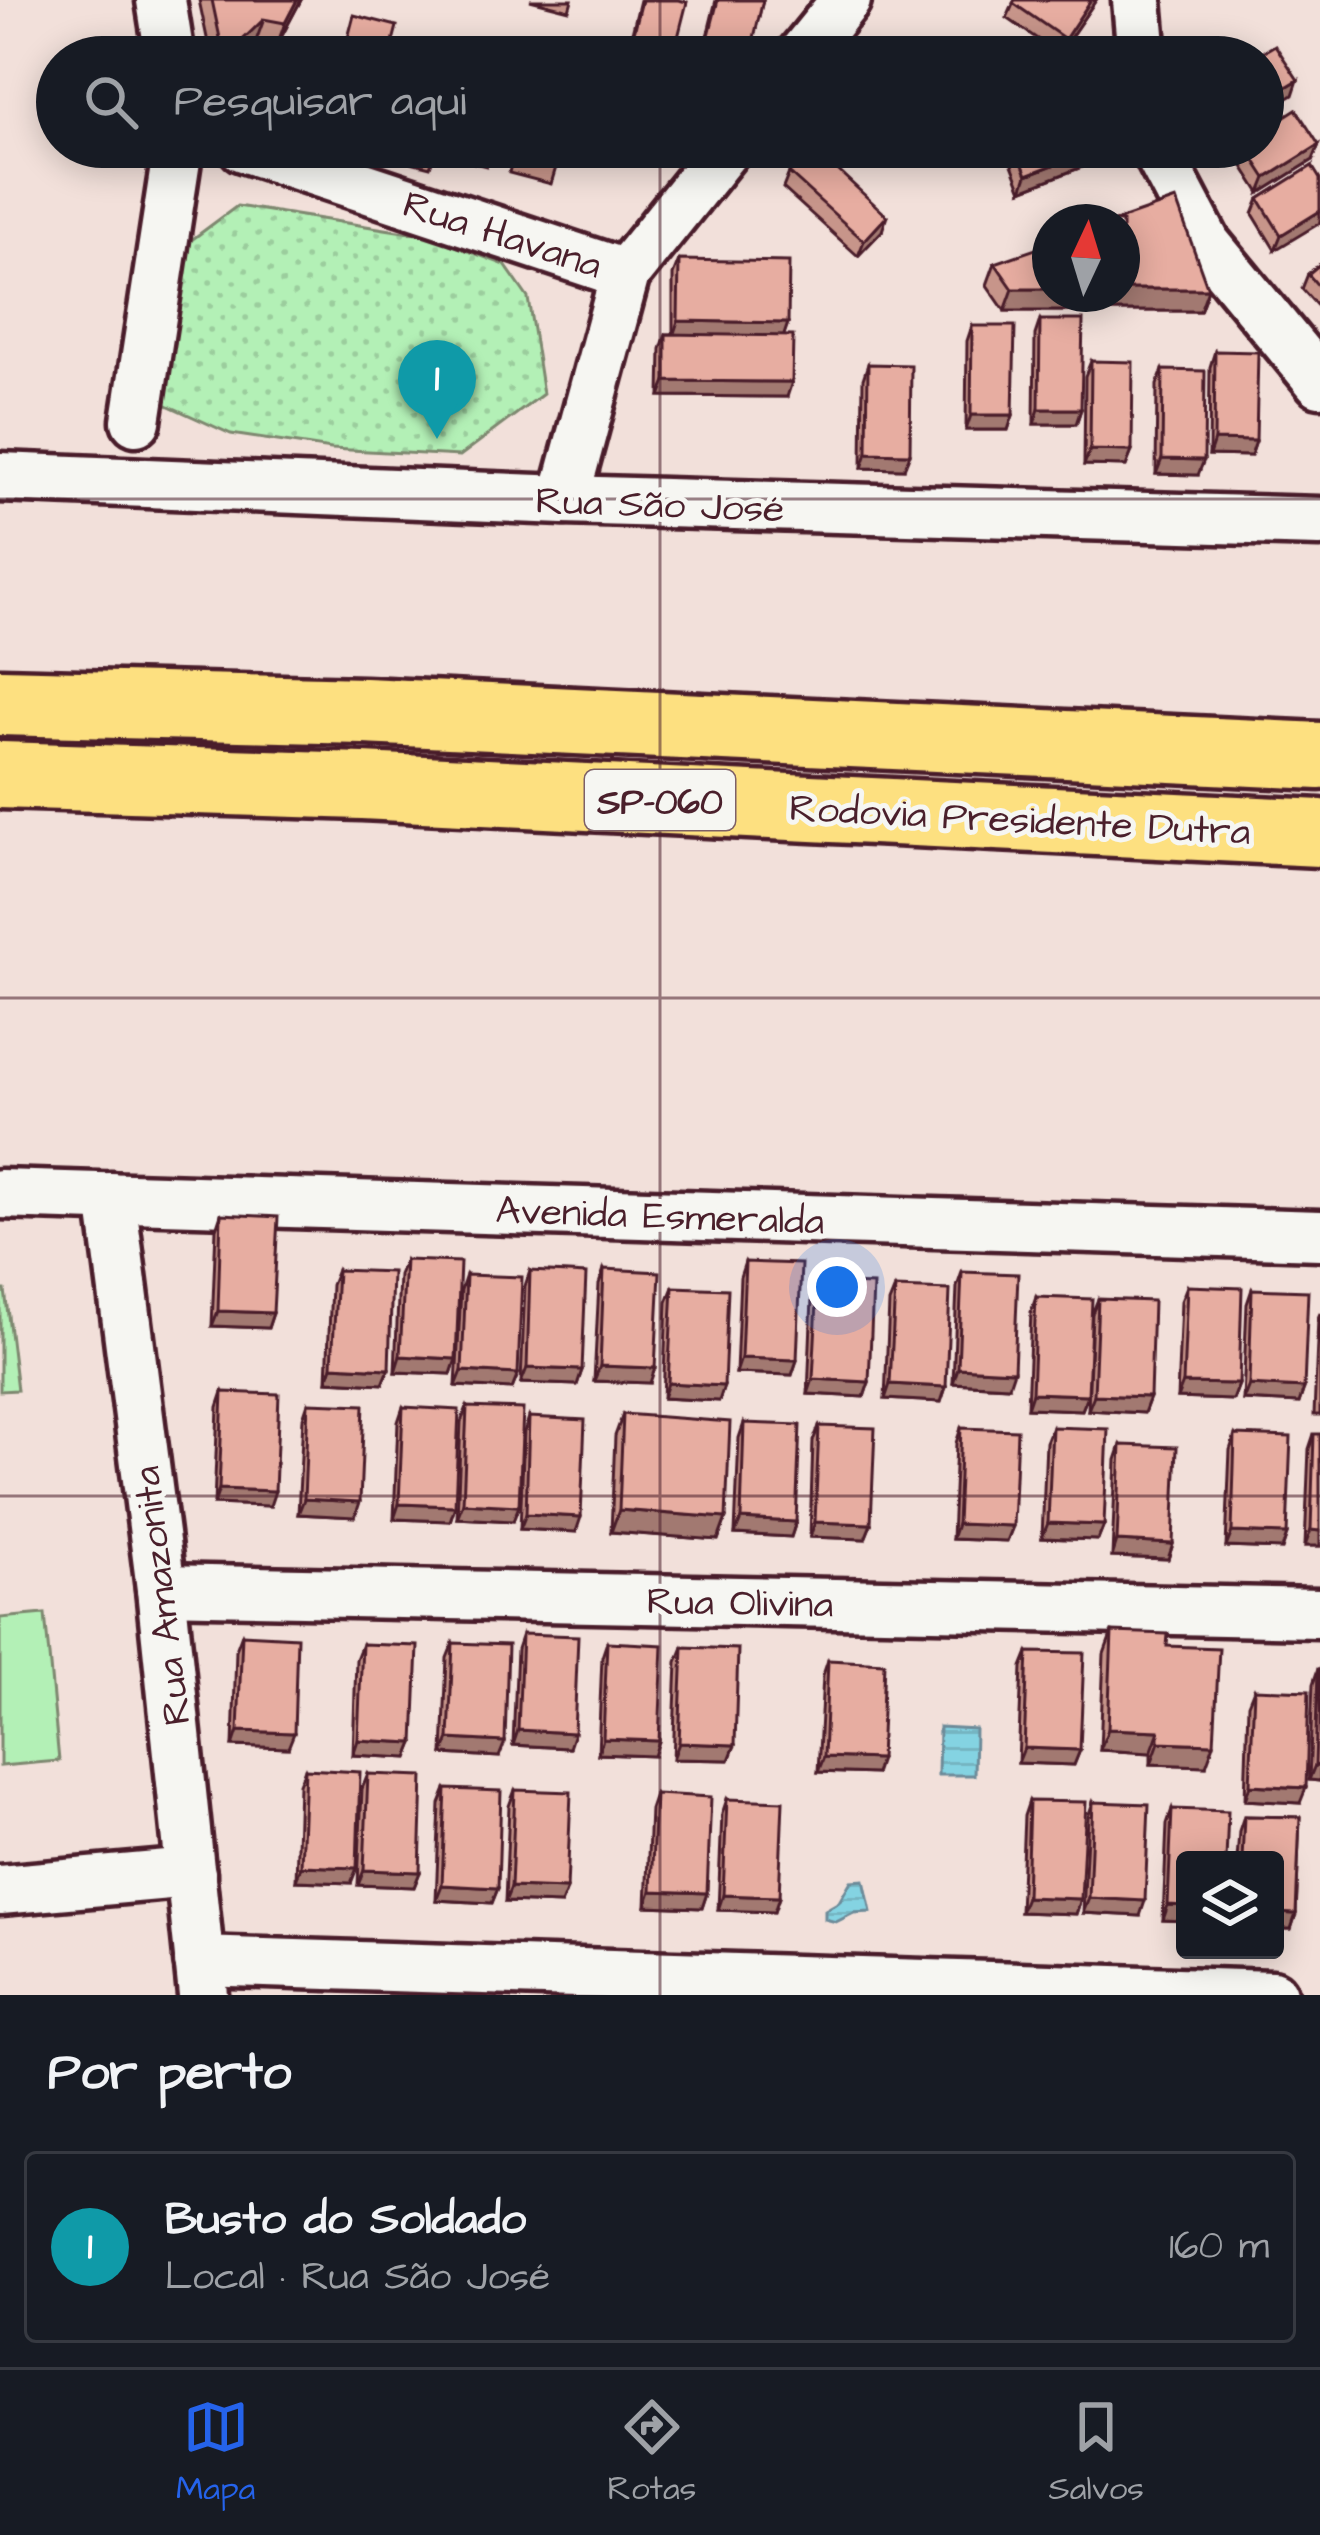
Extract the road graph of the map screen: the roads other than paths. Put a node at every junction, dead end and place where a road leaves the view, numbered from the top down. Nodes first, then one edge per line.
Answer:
1 (161, 0) edge
2 (846, 0) edge
3 (1137, 0) edge
4 (167, 36) edge
5 (817, 36) edge
6 (1140, 36) edge
7 (175, 168) edge
8 (306, 168) edge
9 (711, 168) edge
10 (1166, 168) edge
11 (625, 274) junction
12 (1320, 382) edge
13 (136, 421) dead end
14 (0, 477) edge
15 (564, 500) junction
16 (1320, 522) edge
17 (0, 702) edge
18 (1320, 756) edge
19 (0, 776) edge
20 (1320, 833) edge
21 (0, 1194) edge
22 (111, 1197) junction
23 (1320, 1234) edge
24 (161, 1589) junction
25 (1320, 1613) edge
26 (190, 1873) junction
27 (0, 1890) edge
28 (201, 1978) edge
29 (1273, 1995) edge

1 - 4 street
2 - 5 street
3 - 6 street
7 - 13 street
8 - 11 street, Rua Havana
9 - 11 street
10 - 12 street
11 - 15 street
14 - 15 street, Rua São José
15 - 16 street, Rua São José
17 - 18 highway, Rodovia Presidente Dutra / SP-060
19 - 20 highway, Rodovia Presidente Dutra / SP-060
21 - 22 street, Avenida Esmeralda
22 - 23 street, Avenida Esmeralda
22 - 24 street, Rua Amazonita
24 - 25 street, Rua Olivina
24 - 26 street, Rua Amazonita
26 - 27 street
26 - 28 street, Rua Amazonita
28 - 29 street

